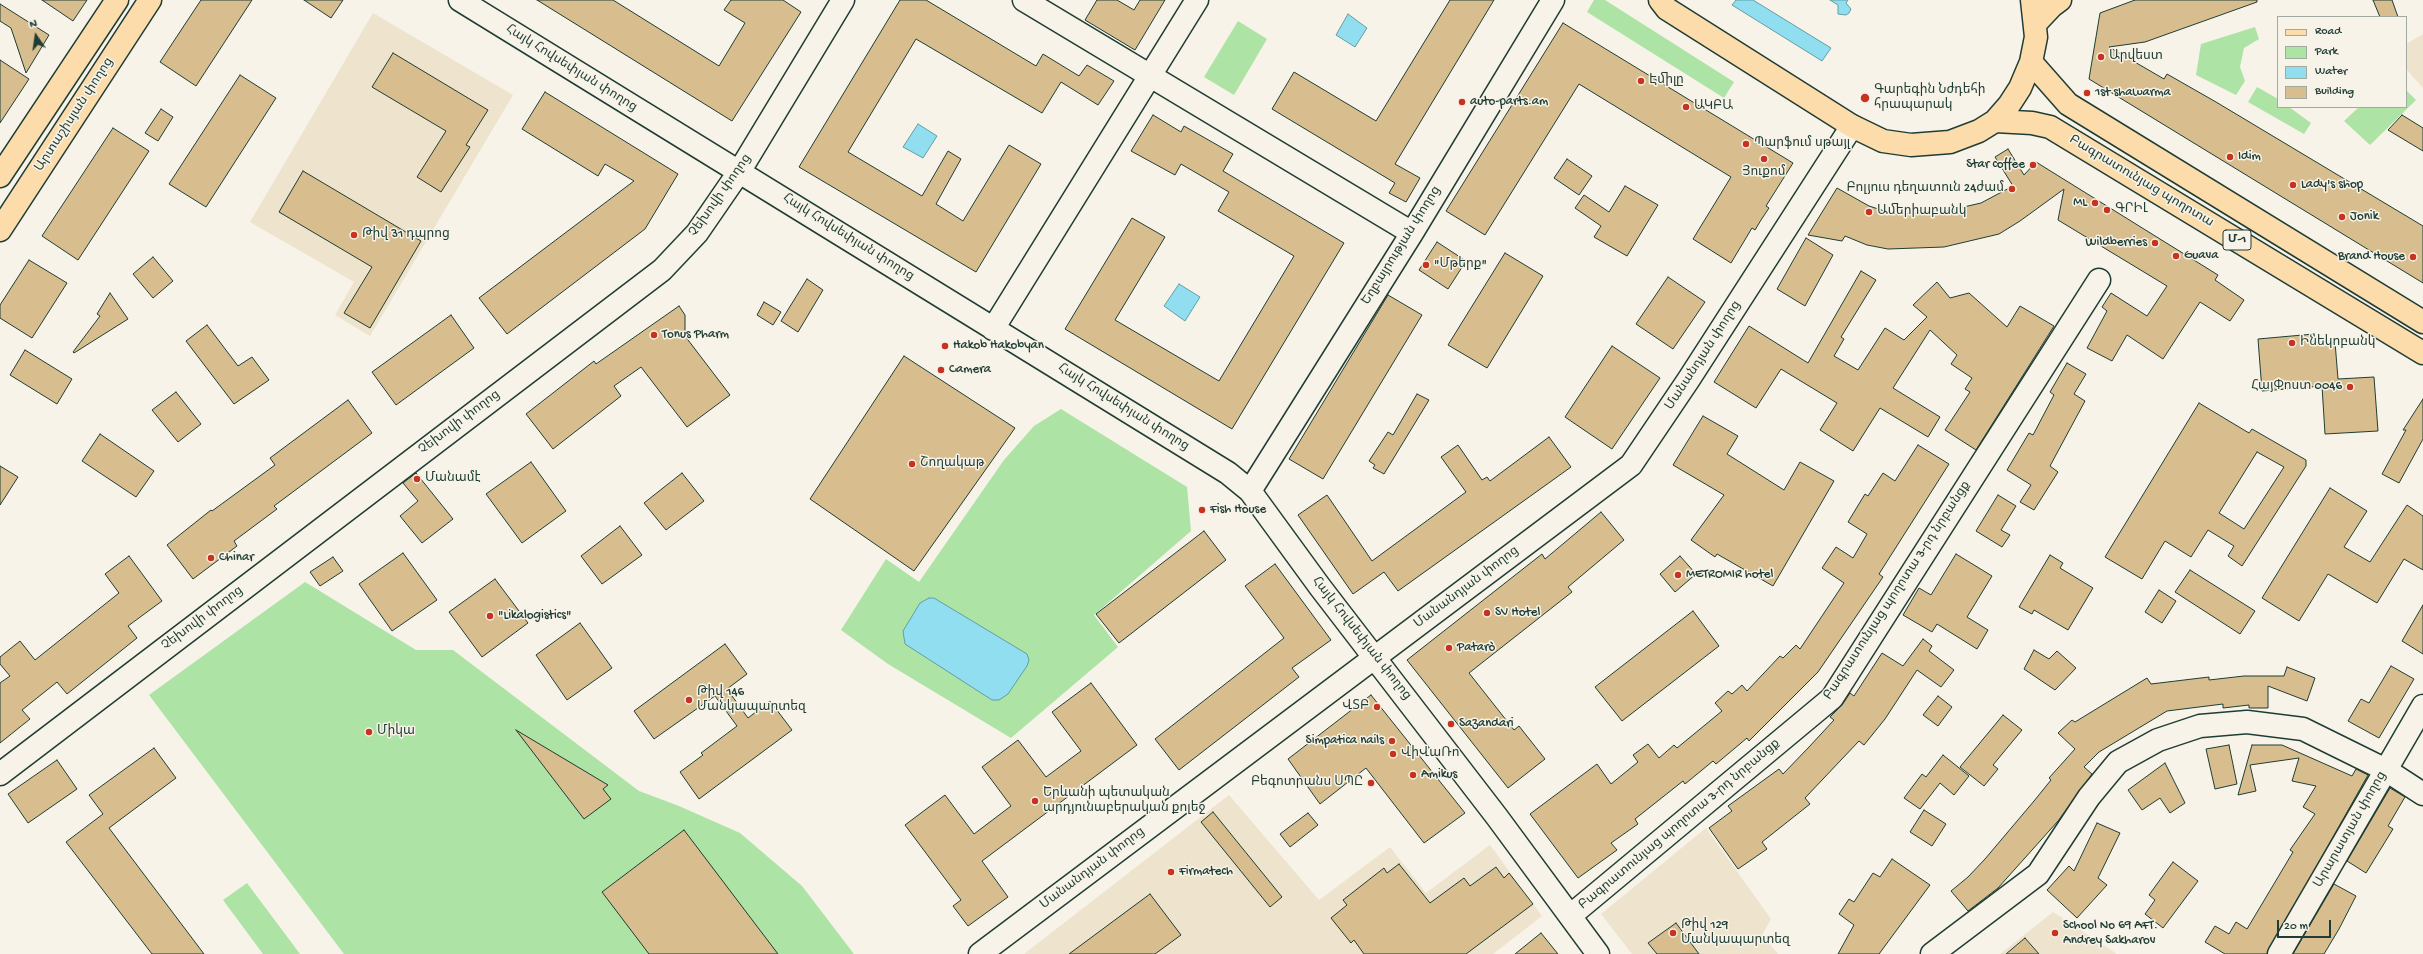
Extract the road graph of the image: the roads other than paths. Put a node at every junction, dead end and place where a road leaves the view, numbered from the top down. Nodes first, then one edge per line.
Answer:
1 (117, 0) edge
2 (150, 0) edge
3 (460, 0) edge
4 (837, 0) edge
5 (843, 0) edge
6 (1024, 0) edge
7 (1198, 0) edge
8 (1552, 0) edge
9 (2032, 0) edge
10 (2060, 0) edge
11 (1659, 3) edge
12 (2035, 24) junction
13 (2031, 62) junction
14 (1150, 76) junction
15 (1995, 121) junction
16 (1852, 126) junction
17 (735, 169) junction
18 (0, 176) edge
19 (0, 230) edge
20 (1412, 233) junction
21 (2099, 280) dead end
22 (2423, 322) edge
23 (993, 329) junction
24 (2423, 353) edge
25 (1250, 492) junction
26 (1376, 657) junction
27 (2423, 706) edge
28 (0, 767) edge
29 (2386, 770) junction
30 (0, 774) edge
31 (2423, 794) edge
32 (1570, 916) junction
33 (980, 954) edge
34 (1598, 954) edge
35 (1932, 954) edge
36 (2280, 954) edge

1 - 18 main road
2 - 19 main road, Արտաշիսյան փողոց
3 - 17 street, Հայկ Հովսեփյան փողոց
4 - 17 street, Չեխովի փողոց
5 - 17 street, Չեխովի փողոց
6 - 14 street
7 - 14 street
8 - 20 street, Եղբայրության փողոց
9 - 12 main road
10 - 12 main road
11 - 16 main road
12 - 13 main road
13 - 15 main road
13 - 22 main road, Մ-1
14 - 20 street
14 - 23 street
15 - 16 main road
15 - 24 main road, Բագրատունյաց պողոտա / Մ-1
16 - 26 street, Մանանդյան փողոց
17 - 23 street, Հայկ Հովսեփյան փողոց
17 - 28 street, Չեխովի փողոց
17 - 30 street, Չեխովի փողոց
20 - 25 street, Եղբայրության փողոց
21 - 32 street, Բագրատունյաց պողոտա 3-րդ նրբանցք
23 - 25 street, Հայկ Հովսեփյան փողոց
25 - 26 street, Հայկ Հովսեփյան փողոց
26 - 32 street, Հայկ Հովսեփյան փողոց
26 - 33 street, Մանանդյան փողոց
27 - 29 street, Արարատյան փողոց
29 - 31 street
29 - 35 street
29 - 36 street, Արարատյան փողոց
32 - 34 street, Հայկ Հովսեփյան փողոց

